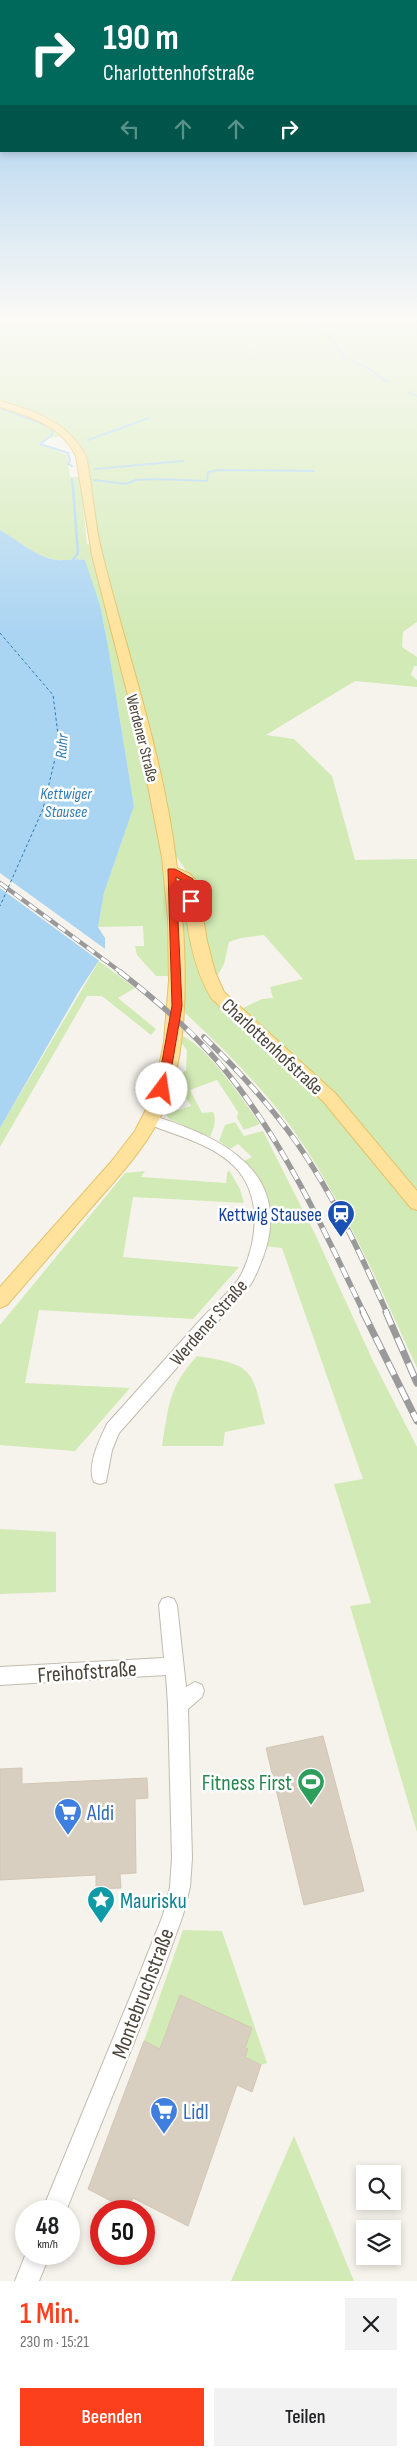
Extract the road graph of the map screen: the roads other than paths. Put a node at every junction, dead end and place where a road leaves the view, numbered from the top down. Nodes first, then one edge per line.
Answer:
1 (56, 425) edge
2 (171, 870) junction
3 (150, 1120) junction
4 (417, 1203) edge
5 (0, 1300) edge
6 (100, 1477) dead end
7 (168, 1605) dead end
8 (175, 1666) junction
9 (0, 1676) edge
10 (59, 2200) edge
11 (34, 2265) edge
12 (27, 2281) edge

1 - 2 main road, Werdener Straße
2 - 3 main road, Werdener Straße
2 - 4 main road, Charlottenhofstraße
3 - 5 main road, Werdener Straße
3 - 6 street, Werdener Straße
7 - 8 street, Montebruchstraße
8 - 9 street, Freihofstraße
8 - 10 street, Montebruchstraße
11 - 12 street

